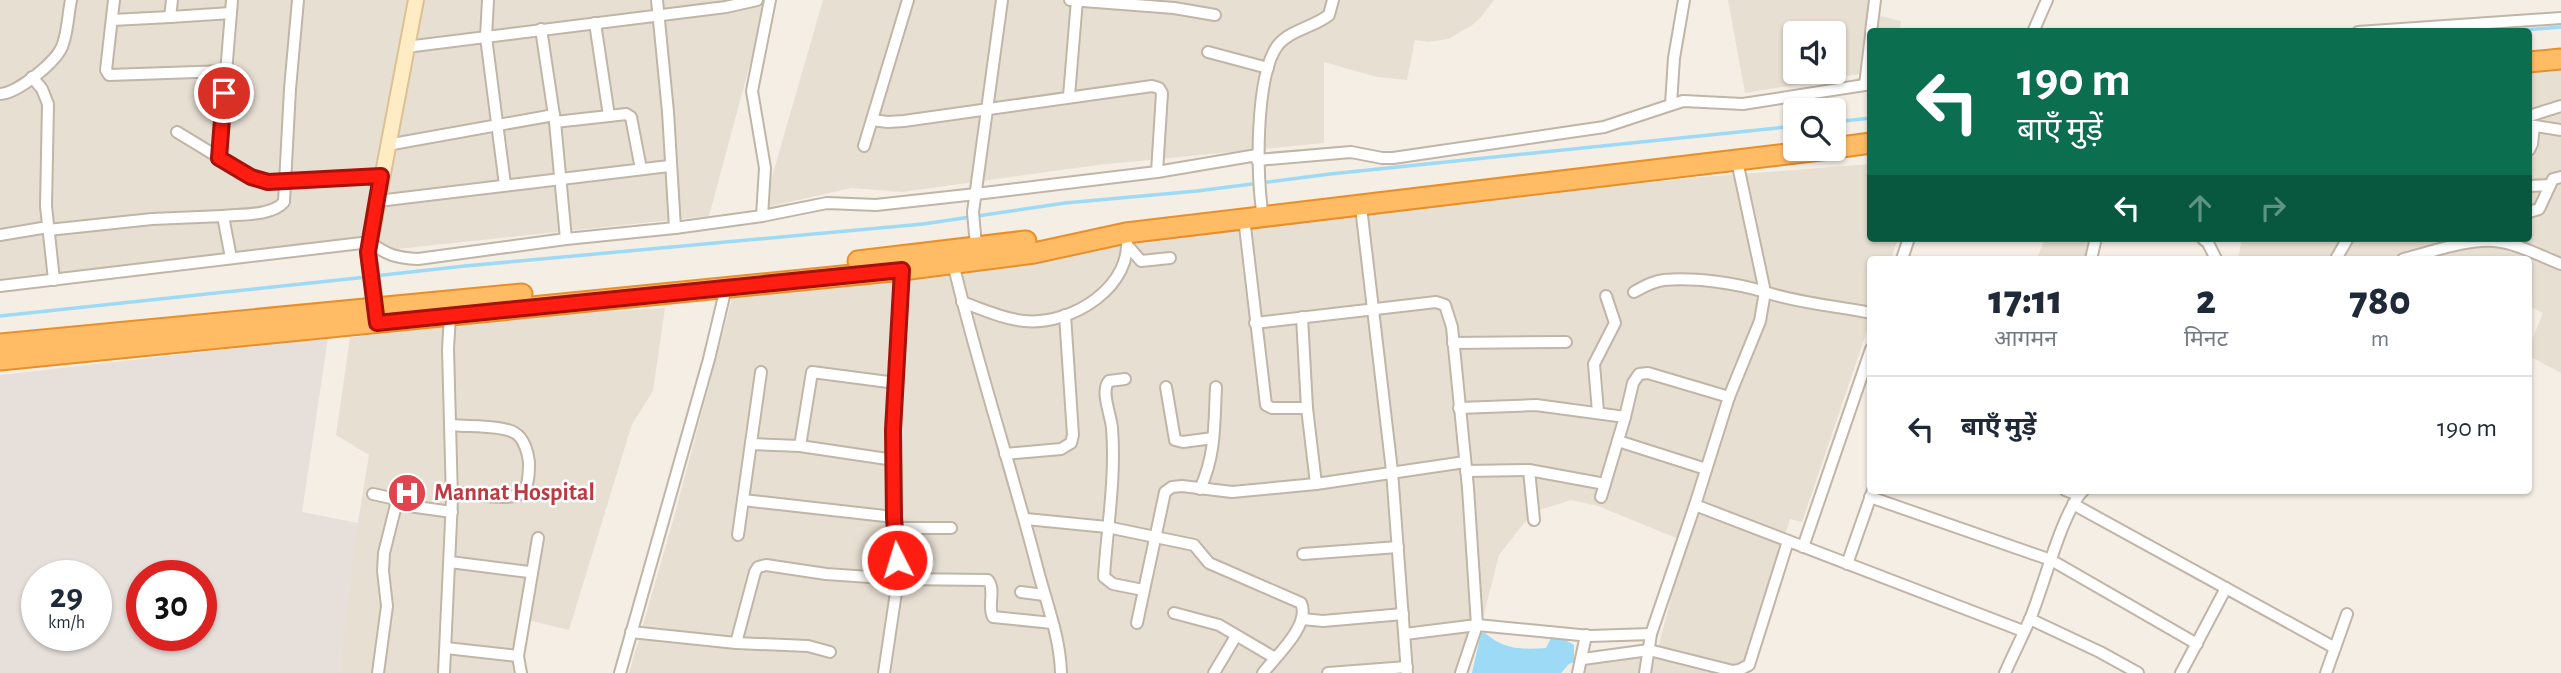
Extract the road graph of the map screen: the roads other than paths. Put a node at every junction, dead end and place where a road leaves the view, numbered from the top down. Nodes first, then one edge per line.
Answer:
1 (71, 0) edge
2 (114, 0) edge
3 (172, 0) edge
4 (232, 0) edge
5 (298, 0) edge
6 (416, 0) edge
7 (488, 0) edge
8 (657, 0) edge
9 (757, 0) edge
10 (770, 0) edge
11 (908, 0) edge
12 (1002, 0) edge
13 (1070, 0) edge
14 (1077, 0) edge
15 (1334, 0) edge
16 (1684, 0) edge
17 (1875, 0) edge
18 (2047, 0) edge
19 (1134, 2) edge
20 (725, 4) edge
21 (1189, 5) edge
22 (231, 13) junction
23 (659, 15) junction
24 (1215, 15) dead end
25 (170, 17) junction
26 (2561, 18) edge
27 (112, 20) junction
28 (595, 23) junction
29 (1872, 28) edge
30 (2036, 28) edge
31 (2416, 28) edge
32 (541, 29) junction
33 (486, 37) junction
34 (407, 47) junction
35 (1208, 52) dead end
36 (2561, 59) edge
37 (2532, 62) edge
38 (1268, 68) junction
39 (226, 71) junction
40 (32, 77) junction
41 (1867, 84) edge
42 (0, 94) edge
43 (1069, 96) junction
44 (1671, 104) junction
45 (2561, 106) edge
46 (989, 108) junction
47 (609, 116) junction
48 (554, 119) junction
49 (873, 120) junction
50 (2532, 121) edge
51 (2532, 123) edge
52 (498, 127) junction
53 (2561, 130) edge
54 (177, 132) dead end
55 (1867, 144) edge
56 (387, 145) junction
57 (864, 146) dead end
58 (1846, 146) edge
59 (1783, 155) edge
60 (219, 158) junction
61 (1737, 161) junction
62 (1257, 162) junction
63 (669, 166) junction
64 (641, 169) junction
65 (1157, 172) junction
66 (381, 176) junction
67 (2561, 177) edge
68 (561, 180) junction
69 (284, 181) junction
70 (505, 185) junction
71 (2550, 185) junction
72 (2532, 186) edge
73 (976, 194) junction
74 (378, 201) junction
75 (1361, 206) junction
76 (1261, 207) junction
77 (2532, 212) edge
78 (223, 216) junction
79 (762, 216) junction
80 (1244, 218) junction
81 (48, 228) junction
82 (675, 228) junction
83 (0, 235) edge
84 (1100, 237) junction
85 (566, 239) junction
86 (1127, 240) junction
87 (976, 241) junction
88 (2476, 242) edge
89 (2502, 242) edge
90 (369, 247) junction
91 (2416, 256) edge
92 (231, 258) junction
93 (1170, 258) dead end
94 (953, 263) junction
95 (2561, 264) edge
96 (902, 270) junction
97 (54, 280) junction
98 (0, 286) edge
99 (724, 286) junction
100 (1634, 292) dead end
101 (1765, 292) junction
102 (1606, 296) dead end
103 (962, 302) junction
104 (1374, 309) junction
105 (1867, 312) edge
106 (377, 315) junction
107 (450, 315) junction
108 (1065, 315) junction
109 (1302, 317) junction
110 (1255, 323) junction
111 (1566, 342) dead end
112 (1453, 343) junction
113 (0, 344) edge
114 (0, 360) edge
115 (1867, 361) edge
116 (761, 372) dead end
117 (1125, 379) dead end
118 (896, 383) junction
119 (1166, 387) dead end
120 (1216, 387) dead end
121 (1728, 397) junction
122 (1307, 408) junction
123 (1459, 408) junction
124 (1598, 412) junction
125 (1625, 417) junction
126 (451, 425) junction
127 (1213, 438) junction
128 (1618, 441) junction
129 (751, 444) junction
130 (800, 446) junction
131 (1005, 454) junction
132 (894, 460) junction
133 (1466, 466) junction
134 (1706, 469) junction
135 (1529, 470) junction
136 (1392, 471) junction
137 (1316, 484) junction
138 (1605, 484) junction
139 (1200, 489) junction
140 (452, 492) junction
141 (373, 494) dead end
142 (1872, 494) edge
143 (2079, 496) edge
144 (1601, 497) dead end
145 (743, 500) junction
146 (397, 501) junction
147 (1695, 505) junction
148 (452, 512) junction
149 (1026, 519) junction
150 (1534, 520) dead end
151 (894, 523) junction
152 (1107, 527) junction
153 (951, 528) dead end
154 (737, 535) dead end
155 (1156, 537) junction
156 (538, 538) dead end
157 (1788, 541) junction
158 (1398, 547) junction
159 (1803, 547) junction
160 (1303, 555) dead end
161 (2052, 560) junction
162 (450, 562) junction
163 (1847, 564) junction
164 (529, 572) dead end
165 (898, 579) junction
166 (2226, 588) junction
167 (1143, 590) junction
168 (1021, 592) dead end
169 (1044, 595) junction
170 (1174, 612) dead end
171 (1403, 614) junction
172 (2347, 614) dead end
173 (1302, 619) junction
174 (2030, 620) junction
175 (1052, 623) junction
176 (1137, 623) dead end
177 (1477, 625) junction
178 (2023, 631) junction
179 (631, 632) junction
180 (1405, 634) junction
181 (1651, 634) junction
182 (1587, 635) junction
183 (1236, 636) junction
184 (736, 643) junction
185 (2197, 644) junction
186 (446, 648) junction
187 (2335, 648) junction
188 (1649, 650) junction
189 (830, 652) dead end
190 (518, 656) junction
191 (1275, 658) junction
192 (1583, 659) junction
193 (1407, 670) edge
194 (1266, 672) edge
195 (378, 673) edge
196 (444, 673) edge
197 (521, 673) edge
198 (620, 673) edge
199 (884, 673) edge
200 (1061, 673) edge
201 (1214, 673) edge
202 (1328, 673) edge
203 (1461, 673) edge
204 (1578, 673) edge
205 (1645, 673) edge
206 (2005, 673) edge
207 (2137, 673) edge
208 (2181, 673) edge
209 (2326, 673) edge

1 - 40 street
2 - 27 street
3 - 25 street
4 - 22 street
5 - 69 street
6 - 34 street
7 - 33 street
8 - 23 street
9 - 20 street
10 - 79 street
11 - 49 street
12 - 46 street
13 - 14 street
14 - 19 street
14 - 43 street
15 - 38 street
16 - 44 street
17 - 29 street
18 - 30 street
19 - 21 street
20 - 23 street
21 - 24 street
22 - 25 street
22 - 39 street
23 - 28 street
23 - 63 street
25 - 27 street
26 - 31 street
27 - 39 street
28 - 32 street
28 - 47 street
32 - 33 street
32 - 48 street
33 - 34 street
33 - 52 street
34 - 56 street
35 - 38 street
36 - 37 highway
38 - 62 street
39 - 60 street
40 - 42 street
40 - 81 street
41 - 44 street
43 - 46 street
43 - 65 street
44 - 62 street
45 - 50 street
46 - 49 street
46 - 73 street
47 - 48 street
47 - 64 street
48 - 52 street
48 - 68 street
49 - 57 street
51 - 53 street
52 - 56 street
52 - 70 street
54 - 60 street
55 - 58 highway
56 - 66 street
59 - 61 highway
60 - 69 street
61 - 75 highway
61 - 101 street
62 - 65 street
62 - 76 street
63 - 64 street
63 - 82 street
64 - 68 street
65 - 73 street
66 - 69 street
66 - 74 street
67 - 71 street
68 - 70 street
68 - 85 street
69 - 78 street
70 - 74 street
71 - 72 street
71 - 77 street
73 - 79 street
73 - 87 street
74 - 90 street
75 - 76 highway
75 - 104 street
76 - 80 highway
78 - 81 street
78 - 92 street
79 - 82 street
80 - 86 highway
80 - 110 street
81 - 83 street
81 - 97 street
82 - 85 street
84 - 86 highway
84 - 87 highway
84 - 94 highway
85 - 90 street
86 - 93 street
86 - 108 street
87 - 106 highway
88 - 91 street
89 - 95 street
90 - 92 street
90 - 106 street
92 - 97 street
94 - 96 highway
94 - 103 street
96 - 99 highway
96 - 118 street
97 - 98 street
99 - 107 highway
99 - 179 street
100 - 101 street
101 - 105 street
101 - 121 street
102 - 124 street
103 - 108 street
103 - 131 street
104 - 109 street
104 - 112 street
104 - 136 street
106 - 107 highway
106 - 113 highway
106 - 114 highway
107 - 126 street
108 - 131 street
109 - 110 street
109 - 122 street
110 - 122 street
111 - 112 street
112 - 123 street
115 - 159 street
116 - 129 street
117 - 152 street
118 - 130 street
118 - 132 street
119 - 127 street
120 - 127 street
121 - 125 street
121 - 134 street
122 - 137 street
123 - 124 street
123 - 133 street
124 - 125 street
125 - 128 street
126 - 140 street
126 - 140 street
127 - 139 street
128 - 134 street
128 - 138 street
129 - 130 street
129 - 145 street
130 - 132 street
131 - 149 street
132 - 151 street
133 - 135 street
133 - 136 street
133 - 177 street
134 - 147 street
135 - 138 street
135 - 150 street
136 - 137 street
136 - 158 street
137 - 139 street
138 - 144 street
139 - 155 street
140 - 148 street
141 - 146 street
142 - 161 street
142 - 163 street
143 - 161 street
143 - 166 street
145 - 151 street
145 - 154 street
146 - 148 street
146 - 195 street
147 - 157 street
147 - 181 street
148 - 162 street
149 - 152 street
149 - 169 street
151 - 153 street
151 - 165 street
152 - 155 street
152 - 167 street
155 - 167 street
155 - 173 street
156 - 190 street
157 - 159 street
157 - 188 street
158 - 160 street
158 - 171 street
159 - 163 street
161 - 174 street
161 - 185 street
162 - 164 street
162 - 186 street
163 - 178 street
165 - 175 street
165 - 184 street
165 - 199 street
166 - 185 street
166 - 187 street
167 - 176 street
168 - 169 street
169 - 175 street
170 - 183 street
171 - 173 street
171 - 180 street
172 - 187 street
173 - 191 street
174 - 178 street
174 - 207 street
175 - 200 street
177 - 180 street
177 - 182 street
177 - 203 street
178 - 206 street
179 - 184 street
179 - 198 street
180 - 193 street
181 - 182 street
181 - 188 street
182 - 192 street
183 - 191 street
183 - 201 street
184 - 189 street
185 - 208 street
186 - 190 street
186 - 196 street
187 - 209 street
188 - 192 street
188 - 205 street
190 - 197 street
191 - 194 street
192 - 204 street
193 - 202 street

